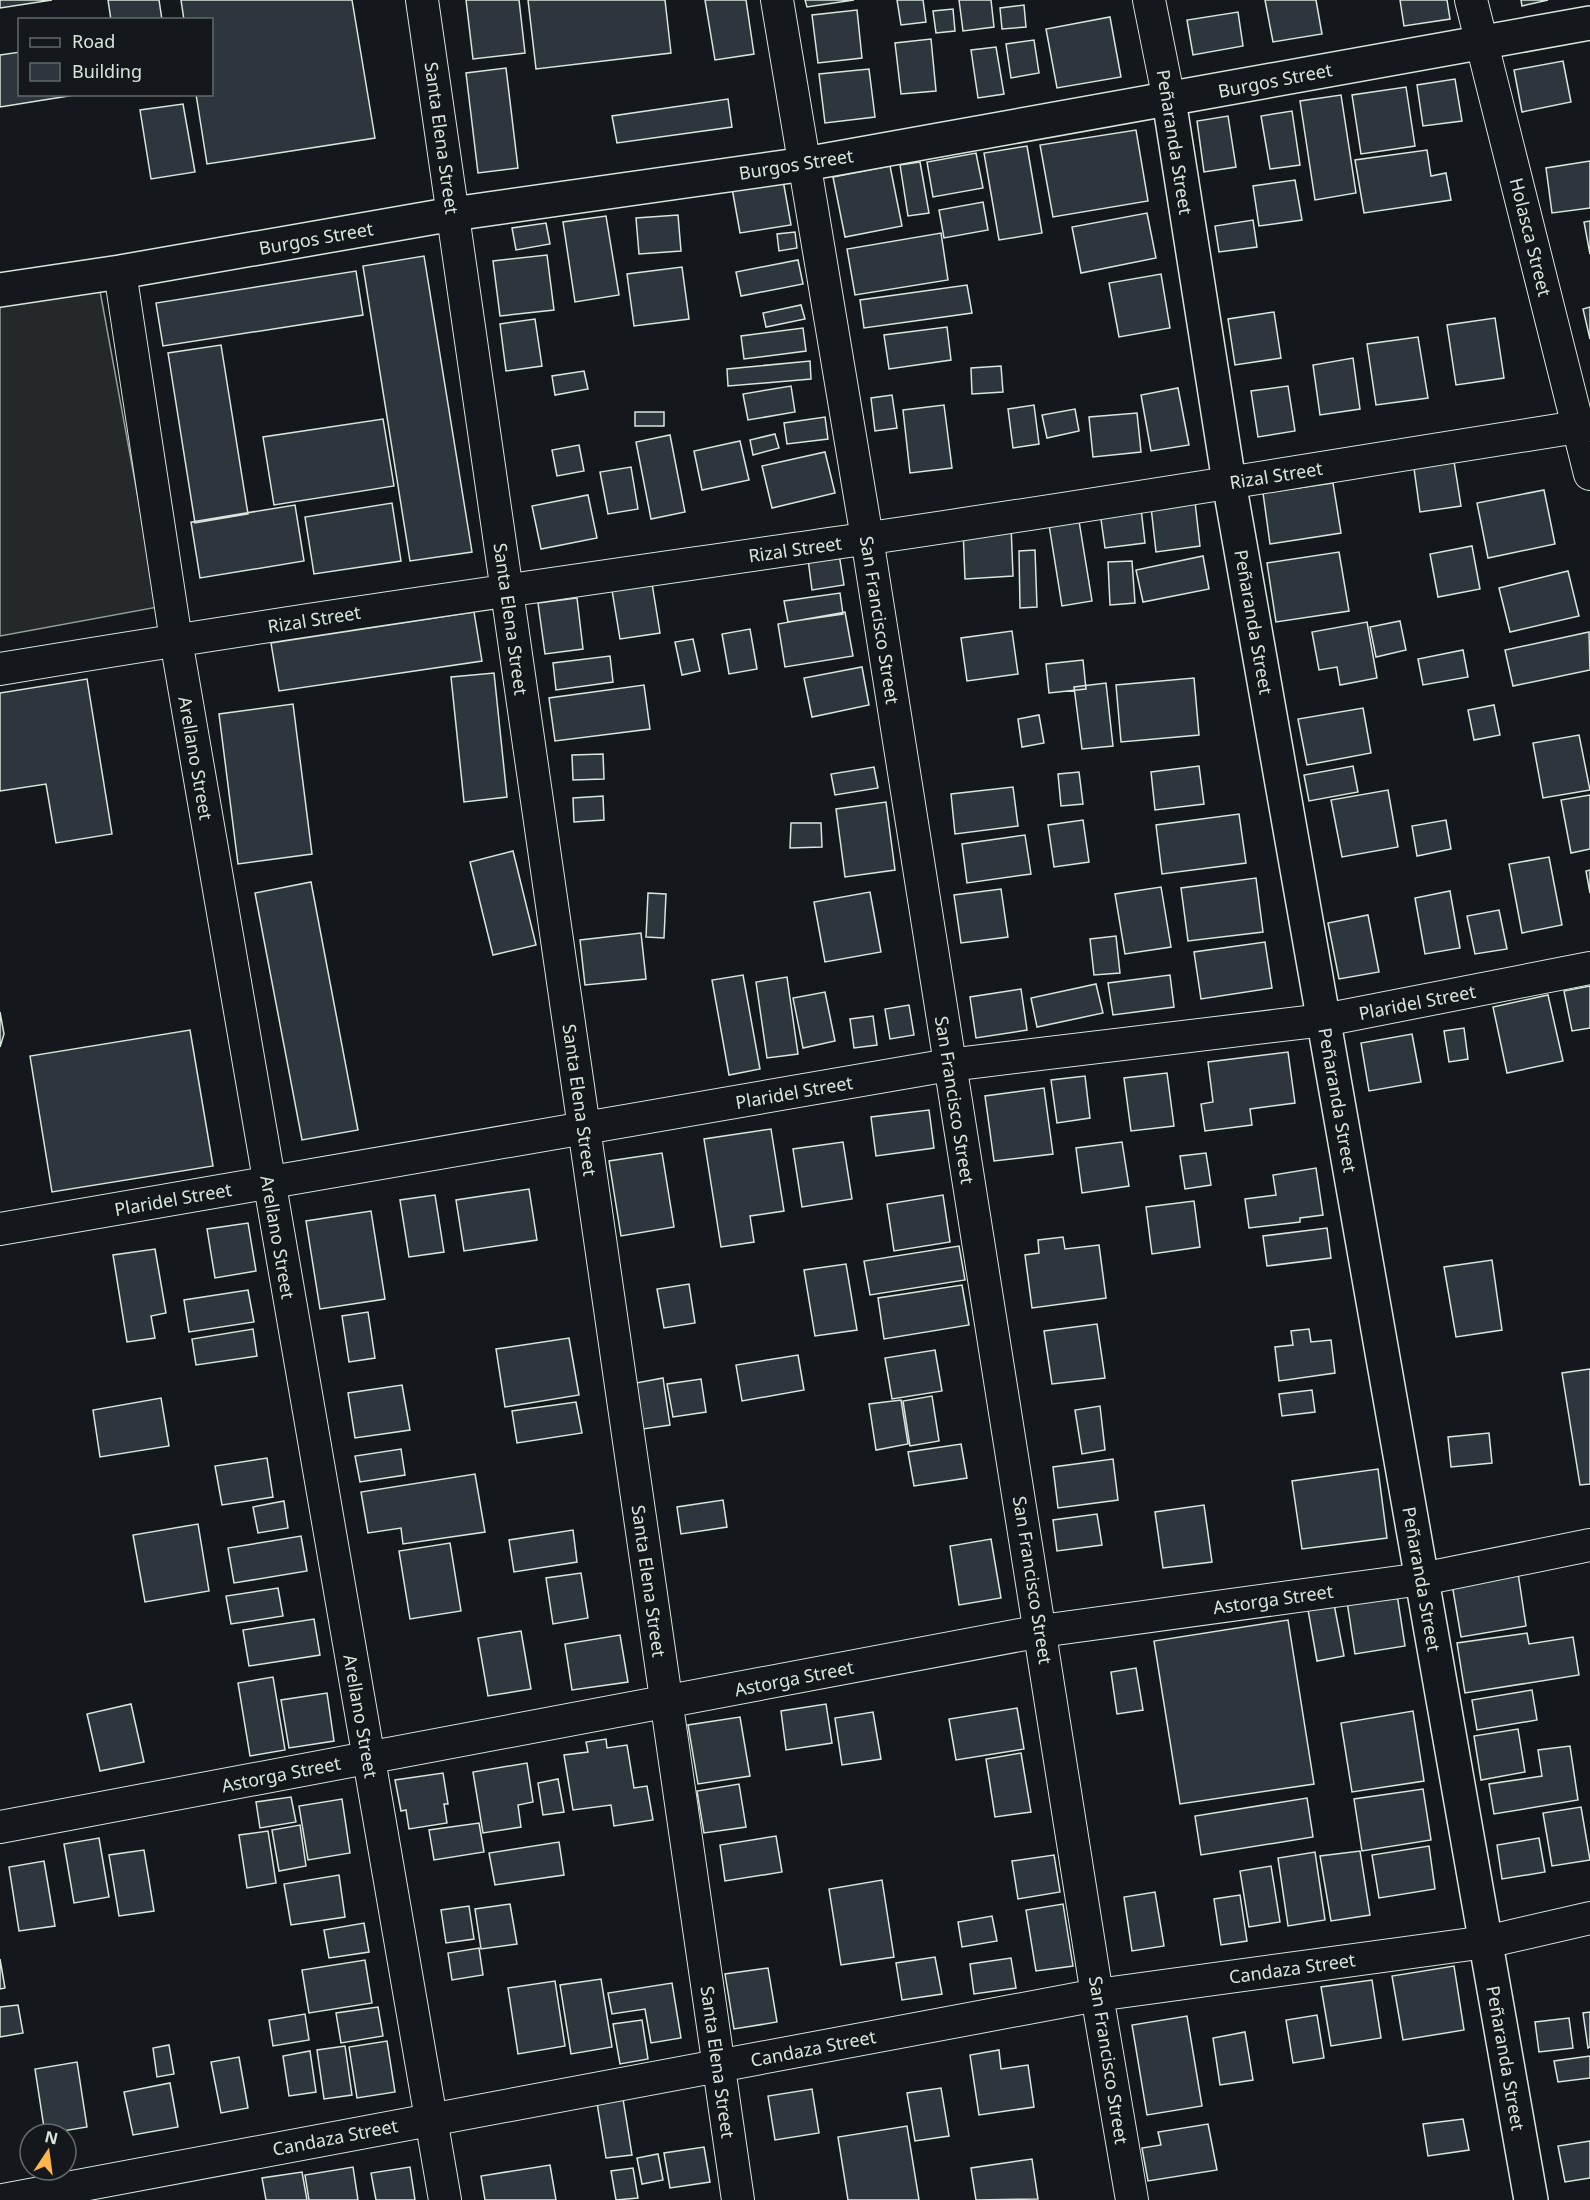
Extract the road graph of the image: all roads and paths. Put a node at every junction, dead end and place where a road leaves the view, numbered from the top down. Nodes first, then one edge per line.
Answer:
1 (422, 0) edge
2 (777, 0) edge
3 (1149, 0) edge
4 (1471, 0) edge
5 (1590, 23) edge
6 (1481, 41) junction
7 (1169, 100) junction
8 (805, 164) junction
9 (453, 214) junction
10 (120, 272) junction
11 (0, 290) edge
12 (1584, 426) edge
13 (1590, 474) edge
14 (1229, 482) junction
15 (867, 538) junction
16 (507, 590) junction
17 (176, 640) junction
18 (0, 669) edge
19 (1590, 968) edge
20 (1324, 1020) junction
21 (949, 1065) junction
22 (584, 1128) junction
23 (269, 1182) junction
24 (0, 1229) edge
25 (1590, 1545) edge
26 (1422, 1579) junction
27 (1041, 1631) junction
28 (666, 1702) junction
29 (368, 1758) junction
30 (0, 1827) edge
31 (1590, 1918) edge
32 (1486, 1942) junction
33 (1097, 1995) junction
34 (719, 2066) junction
35 (431, 2120) junction
36 (3, 2200) edge
37 (445, 2200) edge
38 (738, 2200) edge
39 (1132, 2200) edge
40 (1531, 2200) edge

1 - 9 street, Santa Elena Street
2 - 8 street, San Francisco Street
3 - 7 street, Peñaranda Street
4 - 6 street, Holasca Street
5 - 6 street, Burgos Street
6 - 7 street, Burgos Street
6 - 12 street, Holasca Street
7 - 8 street, Burgos Street
7 - 14 street, Peñaranda Street
8 - 9 street, Burgos Street
8 - 15 street, San Francisco Street
9 - 10 street, Burgos Street
9 - 16 street, Santa Elena Street
10 - 11 street, Burgos Street
10 - 17 street, Arellano Street
12 - 13 street, Holasca Street
12 - 14 street, Rizal Street
14 - 15 street, Rizal Street
14 - 20 street, Peñaranda Street
15 - 16 street, Rizal Street
15 - 21 street, San Francisco Street
16 - 17 street, Rizal Street
16 - 22 street, Santa Elena Street
17 - 18 street, Rizal Street
17 - 23 street, Arellano Street
19 - 20 street, Plaridel Street
20 - 21 street, Plaridel Street
20 - 26 street, Peñaranda Street
21 - 22 street, Plaridel Street
21 - 27 street, San Francisco Street
22 - 23 street, Plaridel Street
22 - 28 street, Santa Elena Street
23 - 24 street, Plaridel Street
23 - 29 street, Arellano Street
25 - 26 street, Astorga Street
26 - 27 street, Astorga Street
26 - 32 street, Peñaranda Street
27 - 28 street, Astorga Street
27 - 33 street, San Francisco Street
28 - 29 street, Astorga Street
28 - 34 street, Santa Elena Street
29 - 30 street, Astorga Street
29 - 35 street, Arellano Street
31 - 32 street, Candaza Street
32 - 33 street, Candaza Street
32 - 40 street, Peñaranda Street
33 - 34 street, Candaza Street
33 - 39 street, San Francisco Street
34 - 35 street, Candaza Street
34 - 38 street, Santa Elena Street
35 - 36 street, Candaza Street
35 - 37 street, Arellano Street

